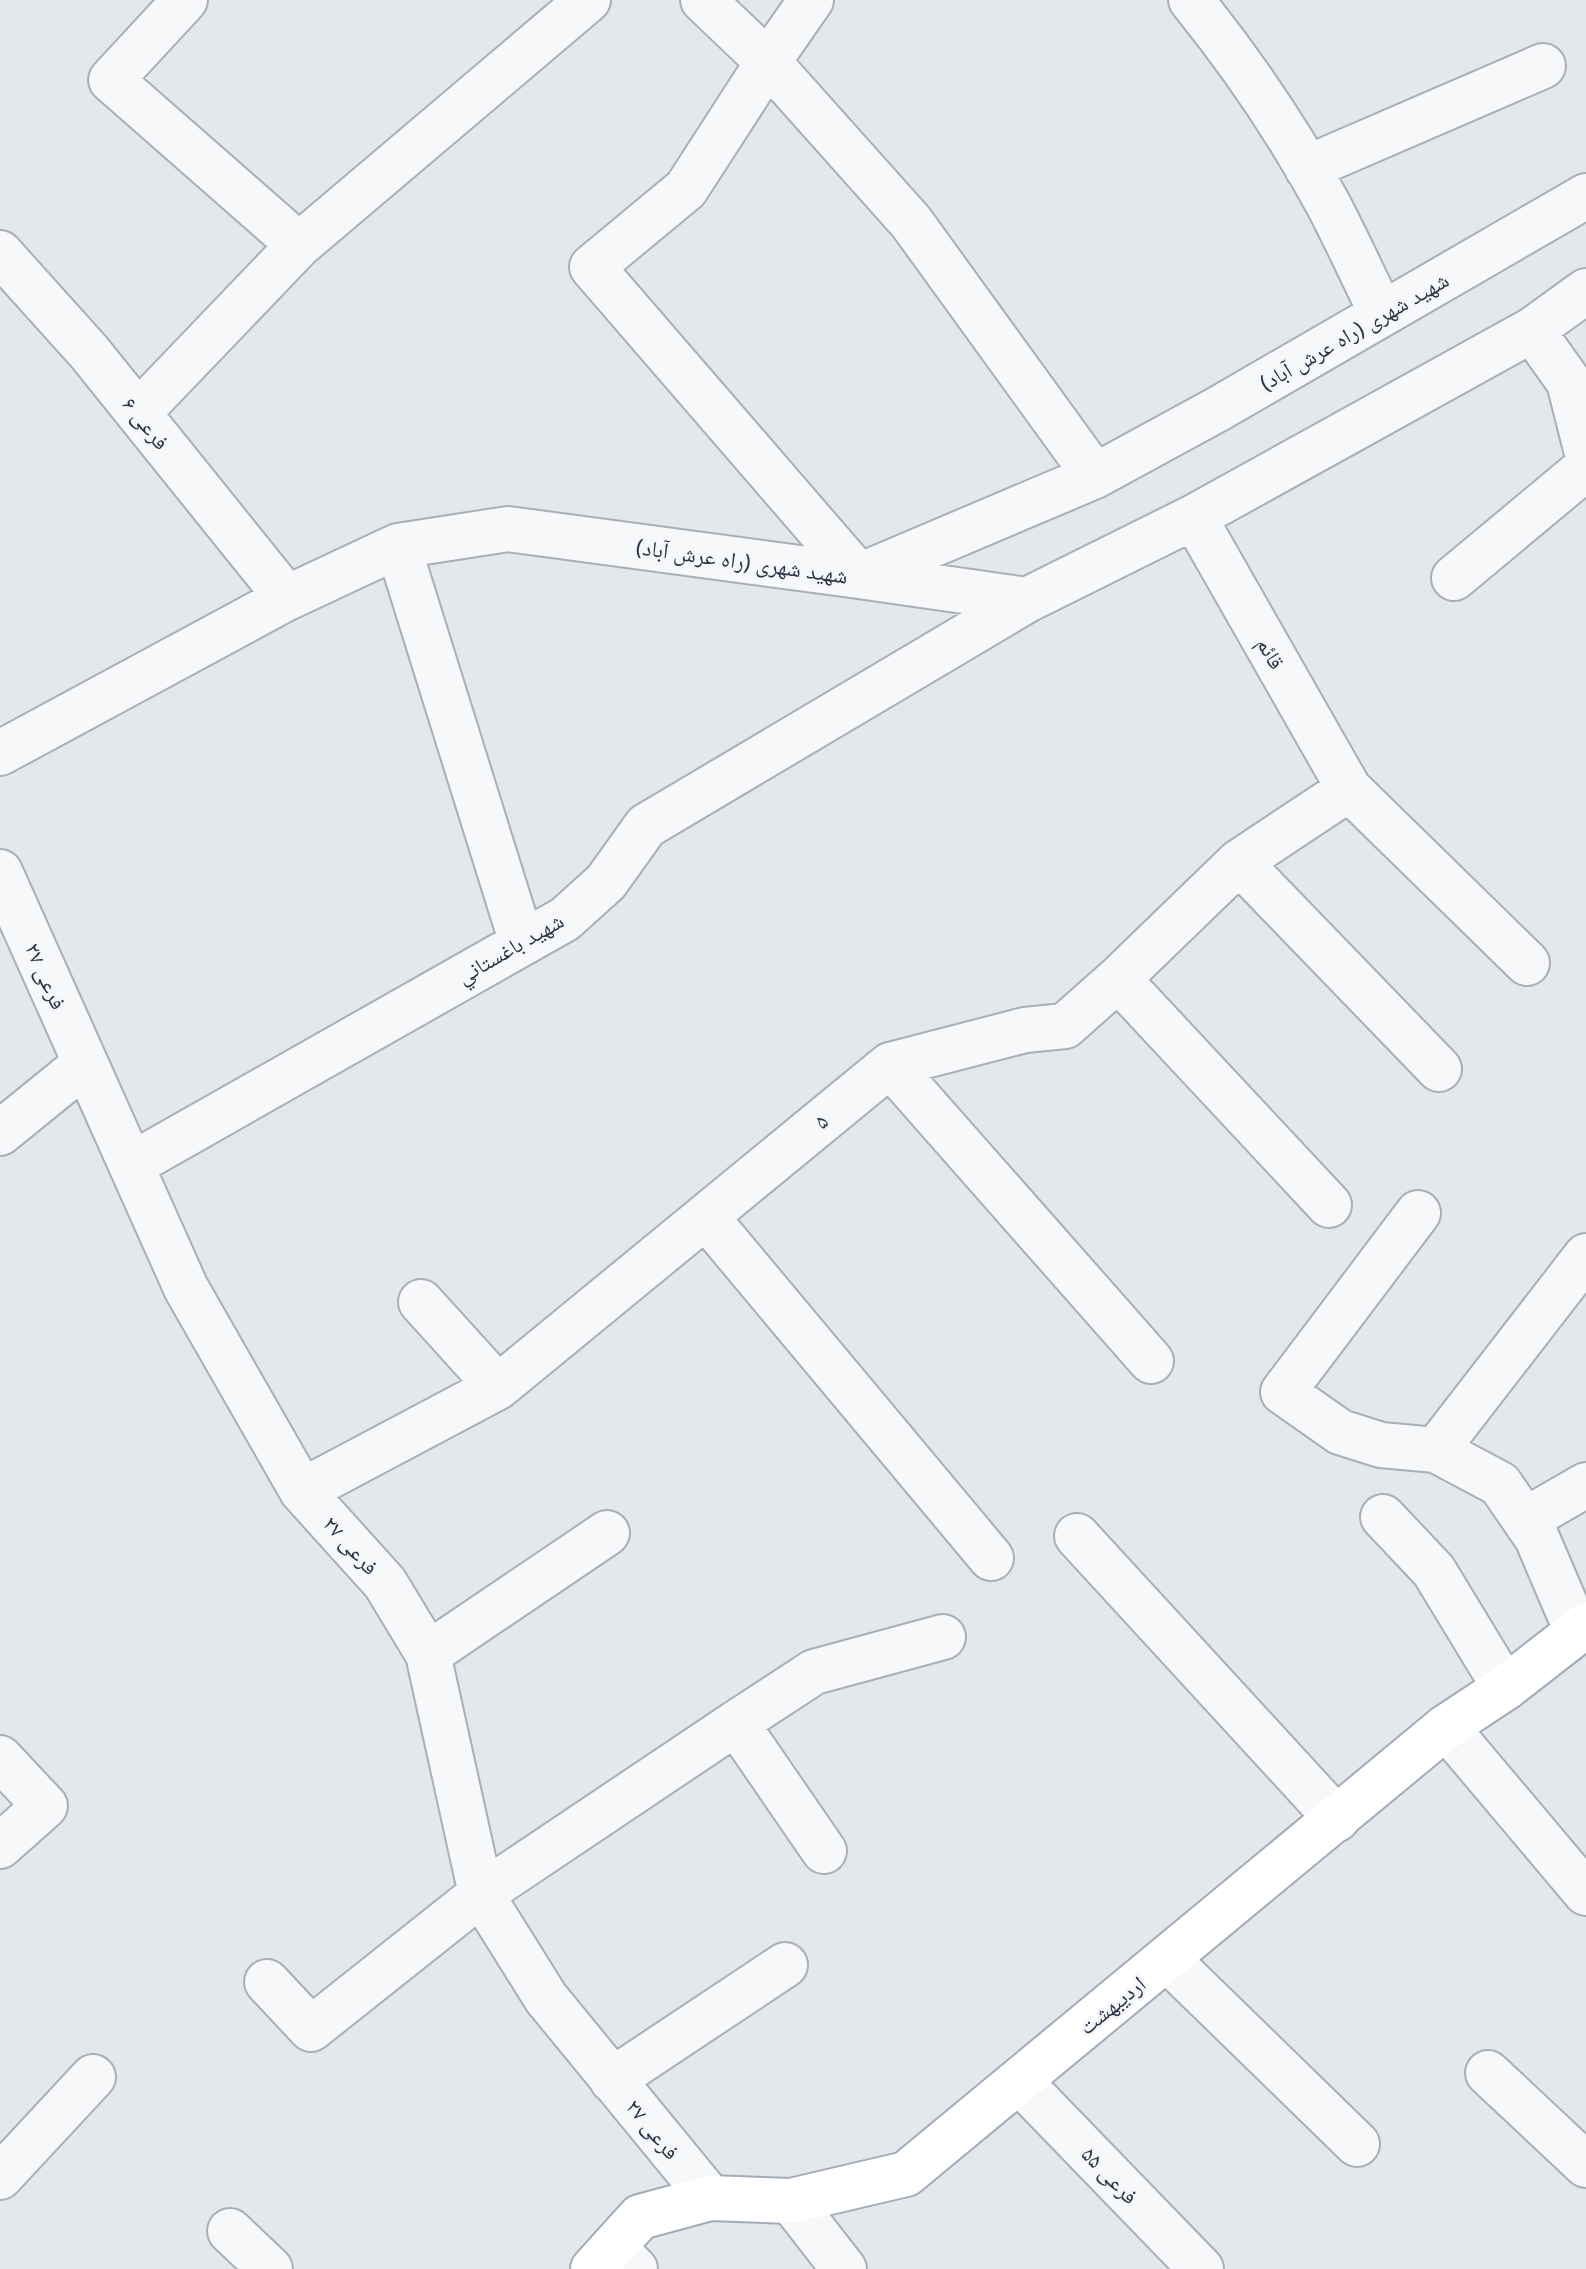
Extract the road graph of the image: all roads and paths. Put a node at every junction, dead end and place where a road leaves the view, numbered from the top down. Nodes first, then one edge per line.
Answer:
1 (185, 0) edge
2 (588, 0) edge
3 (703, 0) edge
4 (811, 0) edge
5 (1191, 0) edge
6 (768, 62) junction
7 (1543, 66) dead end
8 (1307, 168) junction
9 (1586, 196) edge
10 (299, 245) junction
11 (0, 253) edge
12 (1586, 291) edge
13 (1382, 314) junction
14 (1532, 330) junction
15 (138, 413) junction
16 (1586, 449) edge
17 (1586, 468) edge
18 (1095, 476) junction
19 (1194, 517) junction
20 (398, 546) junction
21 (859, 576) junction
22 (1454, 578) dead end
23 (287, 598) junction
24 (1027, 600) junction
25 (0, 753) edge
26 (1349, 789) junction
27 (1239, 862) junction
28 (0, 872) edge
29 (522, 943) junction
30 (1527, 963) dead end
31 (1118, 979) junction
32 (85, 1064) junction
33 (890, 1065) junction
34 (1439, 1069) dead end
35 (0, 1133) edge
36 (131, 1165) junction
37 (1329, 1205) dead end
38 (1418, 1213) dead end
39 (706, 1217) junction
40 (1586, 1256) edge
41 (421, 1302) dead end
42 (1151, 1361) dead end
43 (498, 1387) junction
44 (1436, 1450) junction
45 (1586, 1485) edge
46 (302, 1491) junction
47 (1383, 1517) dead end
48 (1525, 1520) junction
49 (607, 1533) dead end
50 (1077, 1536) dead end
51 (991, 1558) dead end
52 (1581, 1629) edge
53 (943, 1637) dead end
54 (428, 1654) junction
55 (1505, 1688) junction
56 (736, 1723) junction
57 (1446, 1727) junction
58 (0, 1758) edge
59 (1337, 1819) junction
60 (0, 1846) edge
61 (824, 1851) dead end
62 (1586, 1893) edge
63 (481, 1894) junction
64 (1167, 1959) junction
65 (785, 1965) dead end
66 (267, 1982) dead end
67 (1488, 2073) dead end
68 (93, 2077) dead end
69 (612, 2080) junction
70 (1019, 2081) junction
71 (1357, 2144) dead end
72 (1586, 2165) edge
73 (0, 2177) edge
74 (710, 2198) junction
75 (791, 2201) junction
76 (230, 2231) dead end
77 (614, 2262) edge
78 (270, 2269) edge
79 (844, 2269) edge
80 (1201, 2269) edge

1 - 10 street
2 - 10 street
3 - 6 street
4 - 6 street
5 - 8 street
6 - 18 street
6 - 21 street
7 - 8 street
8 - 13 street
9 - 13 street, شهید شهری (راه عرش آباد)
10 - 15 street
11 - 15 street, فرعی ۶
12 - 14 street, شهيد باغستاني
13 - 18 street, شهید شهری (راه عرش آباد)
14 - 16 street
14 - 19 street, شهيد باغستاني
15 - 23 street, فرعی ۶
17 - 22 street
18 - 21 street, شهید شهری (راه عرش آباد)
19 - 24 street, شهيد باغستاني
19 - 26 street, قائم
20 - 21 street, شهید شهری (راه عرش آباد)
20 - 23 street, شهید شهری (راه عرش آباد)
20 - 29 street
21 - 24 street
23 - 25 street, شهید شهری (راه عرش آباد)
24 - 29 street, شهيد باغستاني
26 - 27 street, ۵
26 - 30 street, قائم
27 - 31 street, ۵
27 - 34 street
28 - 32 street, فرعی ۲۷
29 - 36 street, شهيد باغستاني
31 - 33 street, ۵
31 - 37 street
32 - 35 street
32 - 36 street, فرعی ۲۷
33 - 39 street, ۵
33 - 42 street
36 - 46 street, فرعی ۲۷
38 - 44 street
39 - 43 street, ۵
39 - 51 street
40 - 44 street
41 - 43 street
43 - 46 street, ۵
44 - 48 street
45 - 48 street
46 - 54 street, فرعی ۲۷
47 - 55 street
48 - 52 street
49 - 54 street
50 - 59 street
52 - 55 main road, اردیبهشت
53 - 56 street
54 - 63 street, فرعی ۲۷
55 - 57 main road, اردیبهشت
56 - 61 street
56 - 63 street
57 - 59 main road, اردیبهشت
57 - 62 street
58 - 60 street
59 - 64 main road, اردیبهشت
63 - 66 street
63 - 69 street, فرعی ۲۷
64 - 70 main road, اردیبهشت
64 - 71 street
65 - 69 street
67 - 72 street
68 - 73 street
69 - 74 street, فرعی ۲۷
70 - 75 main road, اردیبهشت
70 - 80 street, فرعی ۵۵
74 - 75 main road, اردیبهشت
74 - 77 main road, اردیبهشت
75 - 79 street
76 - 78 street

